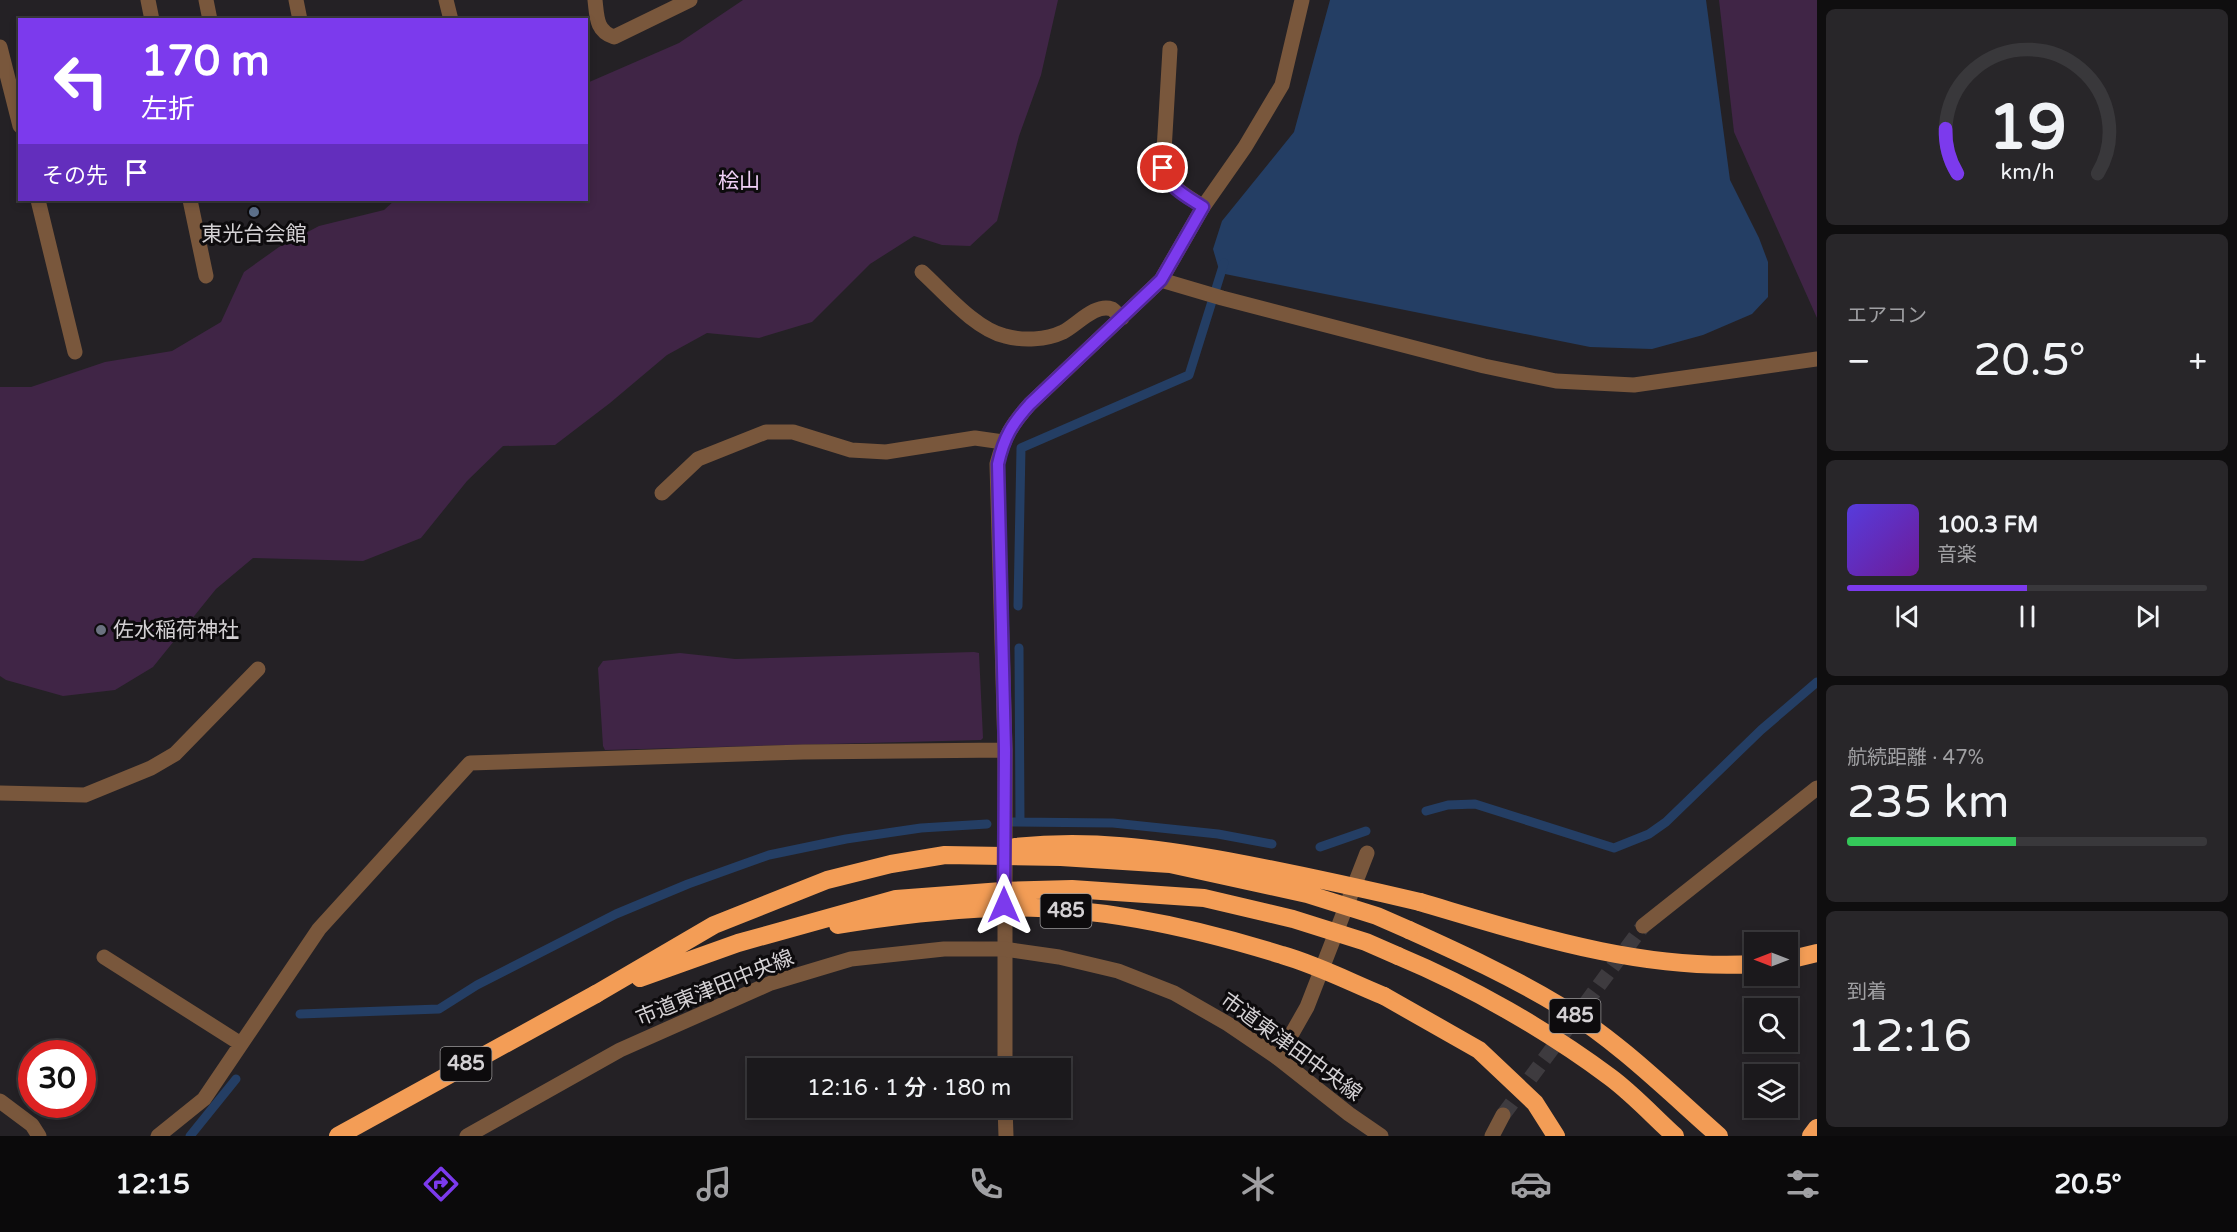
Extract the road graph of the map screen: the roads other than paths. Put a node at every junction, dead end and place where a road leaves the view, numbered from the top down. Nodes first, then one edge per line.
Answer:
1 (147, 0) edge
2 (206, 0) edge
3 (296, 0) edge
4 (446, 0) edge
5 (595, 0) edge
6 (690, 0) edge
7 (1302, 0) edge
8 (152, 18) edge
9 (210, 18) edge
10 (300, 18) edge
11 (450, 18) edge
12 (0, 47) edge
13 (1170, 49) dead end
14 (18, 118) edge
15 (38, 201) edge
16 (190, 201) edge
17 (1203, 207) junction
18 (922, 272) dead end
19 (206, 276) dead end
20 (1161, 280) junction
21 (1122, 318) junction
22 (75, 352) dead end
23 (1817, 359) edge
24 (1003, 442) junction
25 (662, 494) dead end
26 (258, 669) dead end
27 (1005, 750) junction
28 (1817, 789) edge
29 (0, 793) edge
30 (1367, 853) dead end
31 (945, 855) junction
32 (1642, 926) tunnel mouth
33 (738, 942) junction
34 (1004, 949) junction
35 (1817, 953) edge
36 (104, 957) dead end
37 (1798, 958) edge
38 (1744, 965) edge
39 (596, 994) junction
40 (241, 1044) junction
41 (1005, 1058) edge
42 (1278, 1058) junction
43 (0, 1101) edge
44 (1503, 1115) tunnel mouth
45 (1005, 1118) edge
46 (1817, 1128) edge
47 (39, 1136) edge
48 (158, 1136) edge
49 (338, 1136) edge
50 (467, 1136) edge
51 (1006, 1136) edge
52 (1381, 1136) edge
53 (1492, 1136) edge
54 (1556, 1136) edge
55 (1675, 1136) edge
56 (1719, 1136) edge
57 (1811, 1136) edge

1 - 8 street
2 - 9 street
3 - 10 street
4 - 11 street
5 - 6 street
7 - 17 street
12 - 14 street
13 - 17 street
15 - 22 street
16 - 19 street
17 - 20 street
18 - 21 street
20 - 21 street
20 - 23 street
21 - 24 street
24 - 25 street
24 - 27 street
26 - 29 street
27 - 34 street
27 - 40 street
28 - 32 street
30 - 42 street
31 - 38 highway, 485, bridge
31 - 39 highway, 485, bridge
31 - 56 highway, 485, bridge
33 - 39 highway, 485, bridge
33 - 54 highway, 485, bridge
33 - 55 highway, 485, bridge
34 - 41 street
34 - 42 street, 市道東津田中央線
34 - 50 street, 市道東津田中央線
35 - 37 highway
36 - 40 street
39 - 49 highway, 485
40 - 48 street
42 - 52 street, 市道東津田中央線
43 - 47 street
44 - 53 street
45 - 51 street
46 - 57 highway

